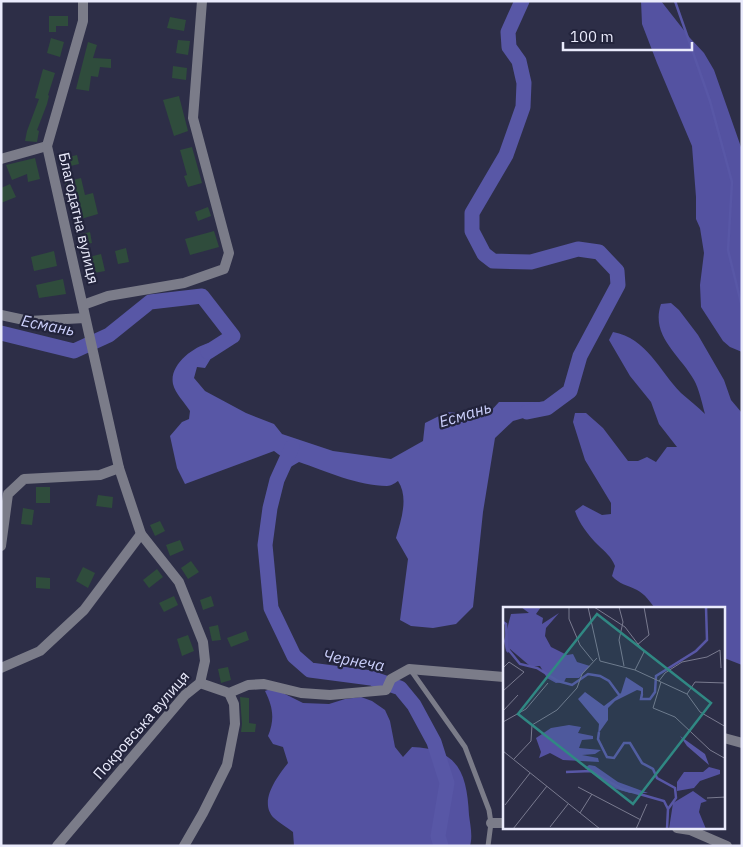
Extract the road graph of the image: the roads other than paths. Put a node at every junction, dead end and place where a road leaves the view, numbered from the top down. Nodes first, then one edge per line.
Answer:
1 (83, 1) edge
2 (202, 1) edge
3 (47, 146) junction
4 (1, 159) edge
5 (83, 305) junction
6 (1, 315) edge
7 (86, 322) junction
8 (95, 360) joint
9 (119, 468) junction
10 (141, 534) junction
11 (1, 546) edge
12 (1, 668) edge
13 (409, 669) junction
14 (503, 677) edge
15 (200, 683) junction
16 (229, 693) junction
17 (726, 739) edge
18 (742, 743) edge
19 (491, 823) junction
20 (503, 823) edge
21 (690, 830) edge
22 (56, 846) edge
23 (184, 846) edge
24 (488, 846) edge
25 (727, 846) edge

1 - 3 street, Благодатна вулиця
2 - 5 street
3 - 4 street
3 - 5 street, Благодатна вулиця
5 - 7 street, Благодатна вулиця
6 - 7 street
7 - 8 street, Благодатна вулиця
8 - 9 street, Покровська вулиця
9 - 10 street, Покровська вулиця
9 - 11 street
10 - 12 street
10 - 15 street, Покровська вулиця
13 - 14 street
13 - 16 street
13 - 19 lane
15 - 16 street
15 - 22 street, Покровська вулиця
16 - 23 street
17 - 18 street
19 - 20 street
19 - 24 lane
21 - 25 street

